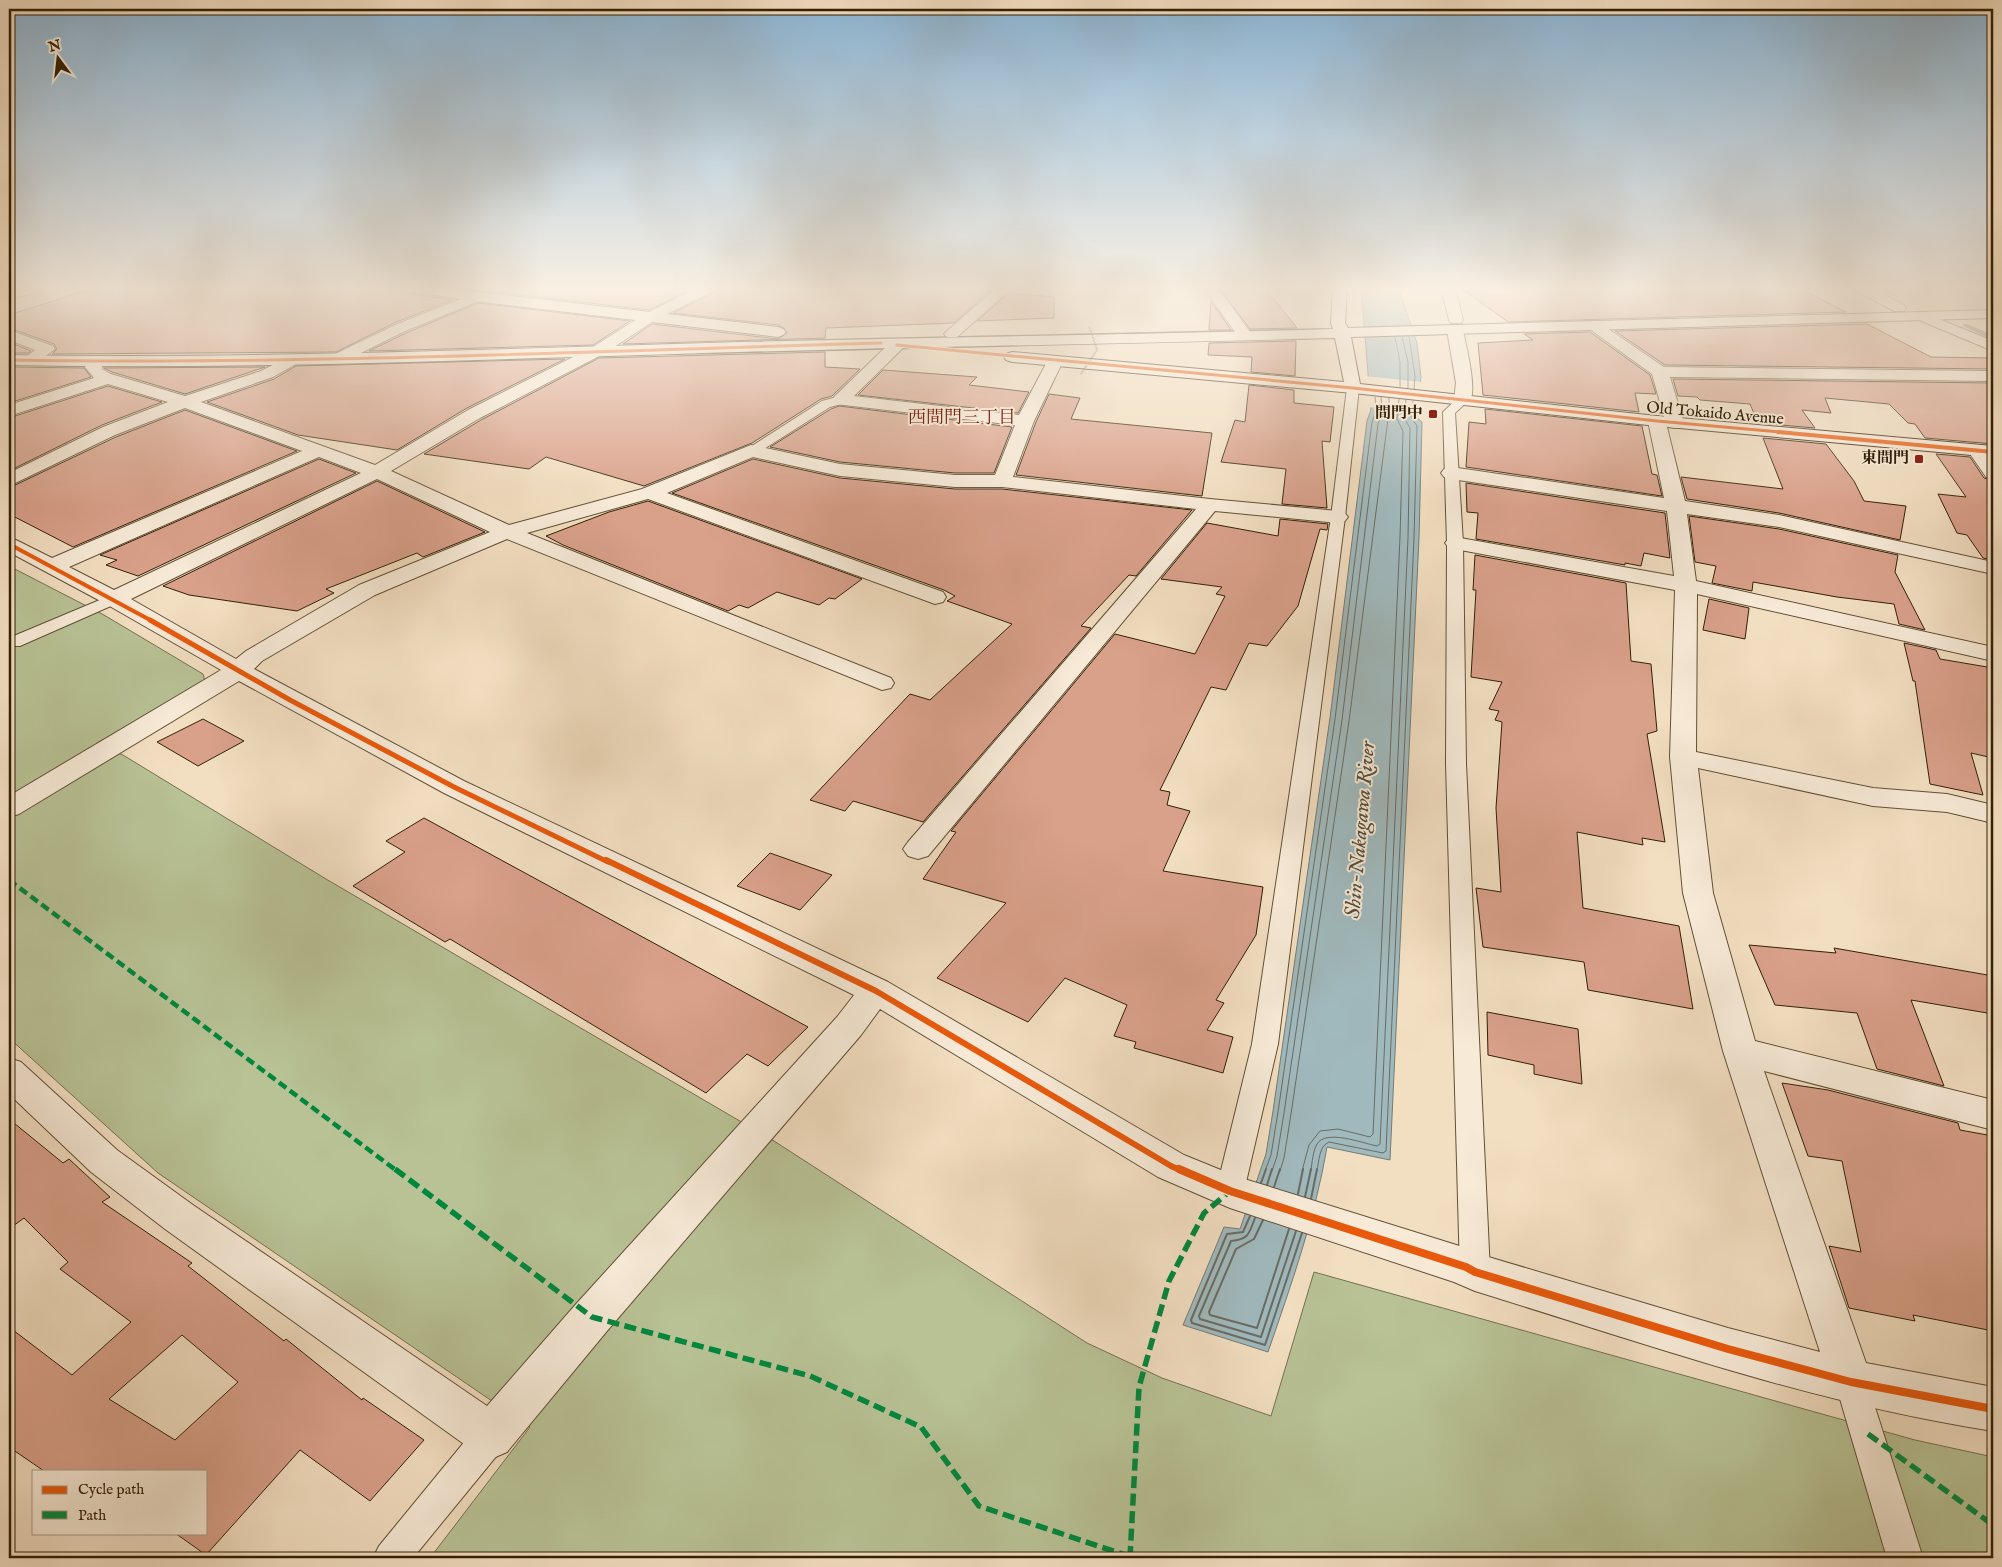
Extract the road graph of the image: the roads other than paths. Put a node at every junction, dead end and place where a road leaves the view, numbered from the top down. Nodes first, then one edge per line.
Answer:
1 (12, 360) edge
2 (280, 360) edge
3 (292, 360) edge
4 (579, 360) edge
5 (875, 360) edge
6 (1047, 360) edge
7 (1074, 360) edge
8 (1347, 360) edge
9 (1458, 360) edge
10 (1643, 360) edge
11 (29, 361) joint
12 (1056, 361) junction
13 (95, 362) junction
14 (1080, 369) junction
15 (1660, 372) junction
16 (1993, 376) edge
17 (109, 378) junction
18 (1353, 388) junction
19 (841, 400) junction
20 (1463, 400) junction
21 (185, 402) junction
22 (9, 411) edge
23 (1025, 420) junction
24 (1666, 422) junction
25 (319, 450) junction
26 (752, 450) junction
27 (1985, 452) edge
28 (377, 472) junction
29 (1451, 473) junction
30 (1993, 473) edge
31 (9, 480) edge
32 (1002, 481) junction
33 (649, 493) junction
34 (1210, 505) junction
35 (1676, 506) junction
36 (1338, 517) junction
37 (507, 532) junction
38 (1455, 543) junction
39 (9, 544) edge
40 (52, 566) junction
41 (1993, 568) edge
42 (1686, 585) junction
43 (935, 597) dead end
44 (114, 599) junction
45 (14, 642) dead end
46 (1993, 654) edge
47 (239, 670) junction
48 (882, 683) dead end
49 (1682, 757) junction
50 (9, 808) edge
51 (1993, 814) edge
52 (918, 849) dead end
53 (876, 991) junction
54 (1740, 1051) junction
55 (9, 1072) edge
56 (1993, 1115) edge
57 (1236, 1193) junction
58 (1470, 1270) junction
59 (1851, 1382) junction
60 (1993, 1409) edge
61 (492, 1436) junction
62 (392, 1558) edge
63 (1905, 1558) edge

1 - 11 street
2 - 13 street
3 - 21 street
4 - 28 street
5 - 19 street
6 - 12 street, Old Tokaido Avenue
7 - 14 street
8 - 18 street
9 - 20 street
10 - 15 street
11 - 13 street
12 - 14 street, Old Tokaido Avenue
12 - 23 street
13 - 17 street
14 - 18 street, Old Tokaido Avenue
15 - 16 street
15 - 24 street
17 - 21 street
17 - 22 street
18 - 20 street, Old Tokaido Avenue
18 - 36 lane
19 - 23 street
19 - 26 lane
20 - 24 street, Old Tokaido Avenue
20 - 29 lane
21 - 25 street
21 - 31 street
23 - 32 street
24 - 27 street, Old Tokaido Avenue
24 - 35 street
25 - 28 street
25 - 40 street
26 - 32 street
26 - 33 street
27 - 30 street
28 - 37 street
28 - 44 street
29 - 35 street
29 - 38 lane
32 - 34 street
33 - 37 street
33 - 43 street
34 - 36 street
34 - 52 street
35 - 41 street
35 - 42 street
36 - 57 lane
37 - 47 street
37 - 48 street
38 - 42 street
38 - 58 lane
39 - 40 street
40 - 44 street
42 - 46 street
42 - 49 street
44 - 45 lane
44 - 47 street
47 - 50 street
47 - 53 street
49 - 51 street
49 - 54 street
53 - 57 street
53 - 61 street
54 - 56 street
54 - 59 street
55 - 61 street
57 - 58 street
58 - 59 street
59 - 60 street
59 - 63 lane
61 - 62 lane

